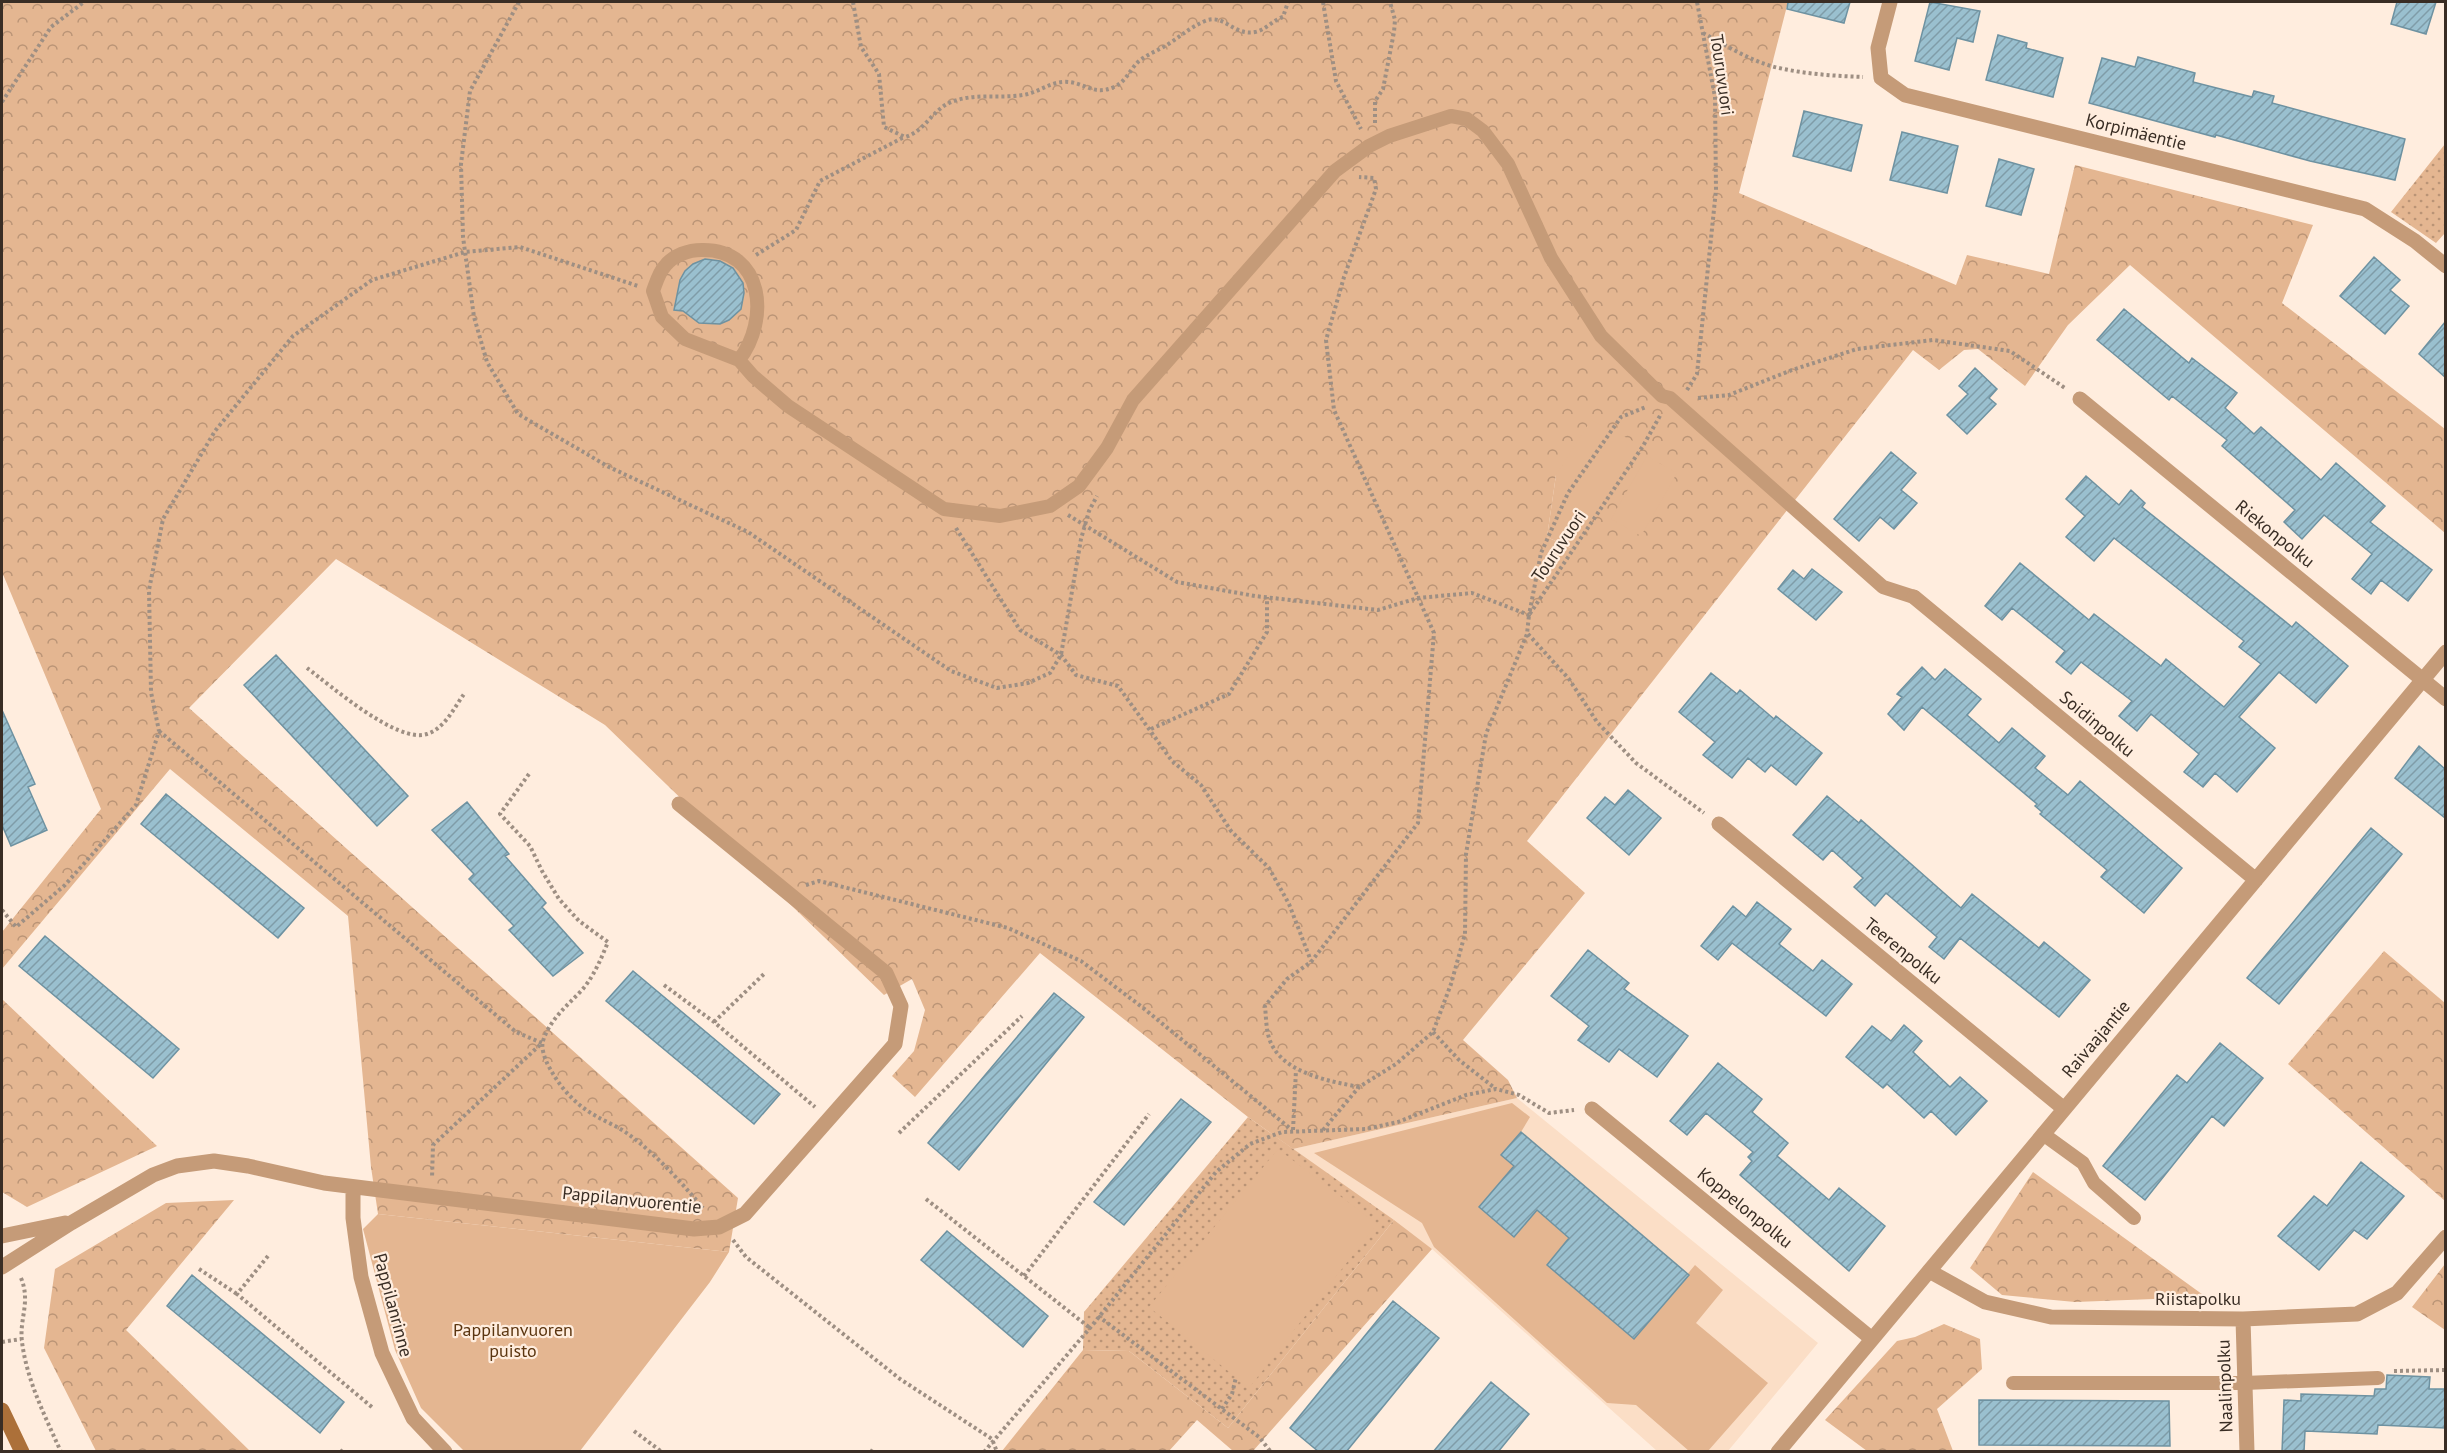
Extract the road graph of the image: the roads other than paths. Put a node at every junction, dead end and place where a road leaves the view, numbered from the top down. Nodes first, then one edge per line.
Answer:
1 (1890, 2) edge
2 (2445, 266) edge
3 (739, 360) junction
4 (2080, 399) road end
5 (1914, 597) joint
6 (2445, 652) edge
7 (2422, 680) junction
8 (2445, 699) edge
9 (679, 804) dead end
10 (1719, 824) road end
11 (2256, 880) junction
12 (2063, 1108) junction
13 (1592, 1109) road end
14 (2043, 1134) junction
15 (352, 1187) junction
16 (2134, 1218) dead end
17 (71, 1223) junction
18 (2, 1236) edge
19 (2445, 1237) edge
20 (2, 1267) edge
21 (1929, 1271) junction
22 (2242, 1319) junction
23 (1872, 1339) junction
24 (2378, 1378) road end
25 (2013, 1383) dead end
26 (2244, 1383) junction
27 (2, 1410) edge
28 (22, 1452) edge
29 (445, 1452) edge
30 (1778, 1452) edge
31 (2247, 1452) edge

1 - 2 street, Korpimäentie
3 - 3 lane
3 - 5 lane
4 - 7 street, Riekonpolku
5 - 11 street, Soidinpolku
6 - 7 street, Raivaajantie
7 - 8 street, Riekonpolku
7 - 11 street, Raivaajantie
9 - 15 street, Pappilanvuorentie
10 - 12 street, Teerenpolku
11 - 12 street, Raivaajantie
12 - 14 street, Raivaajantie
13 - 23 street, Koppelonpolku
14 - 16 lane
14 - 21 street, Raivaajantie
15 - 17 street, Pappilanvuorentie
15 - 29 street, Pappilanrinne
17 - 18 street, Pappilanvuorentie
17 - 20 street, Pappilanvuorentie
19 - 22 street, Riistapolku
21 - 22 street, Riistapolku
21 - 23 street, Raivaajantie
22 - 26 street, Naalinpolku
23 - 30 street, Raivaajantie
24 - 26 lane
25 - 26 lane
26 - 31 street, Naalinpolku
27 - 28 main road

